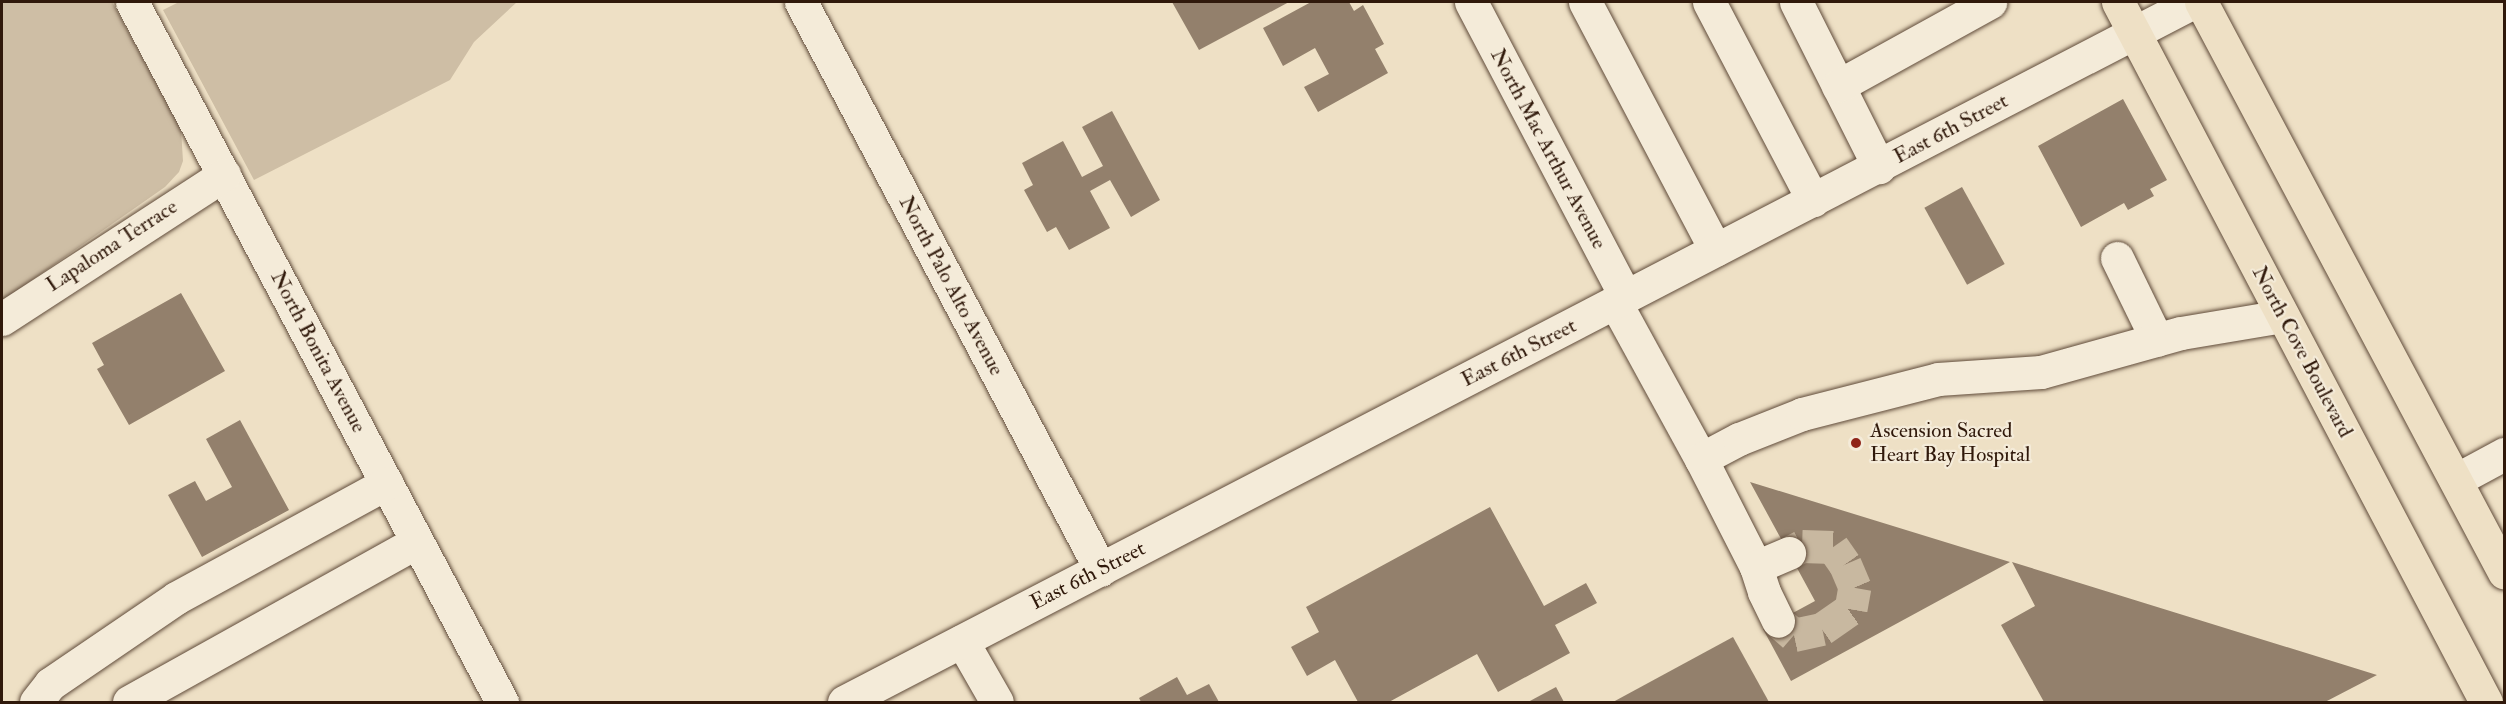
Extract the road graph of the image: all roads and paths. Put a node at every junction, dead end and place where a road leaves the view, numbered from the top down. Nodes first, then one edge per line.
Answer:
1 (132, 2) edge
2 (801, 2) edge
3 (1471, 2) edge
4 (1585, 2) edge
5 (1709, 2) edge
6 (1797, 2) edge
7 (1990, 2) edge
8 (2118, 2) edge
9 (2193, 2) edge
10 (2201, 2) edge
11 (2134, 33) junction
12 (1838, 86) junction
13 (1879, 166) junction
14 (224, 175) junction
15 (1814, 200) junction
16 (1716, 250) junction
17 (2117, 258) dead end
18 (1621, 300) junction
19 (2283, 316) junction
20 (2, 318) edge
21 (2157, 340) junction
22 (2505, 454) edge
23 (1701, 459) junction
24 (2456, 480) junction
25 (387, 483) junction
26 (417, 542) junction
27 (1789, 553) tunnel mouth
28 (1756, 567) junction
29 (1101, 570) junction
30 (2505, 572) edge
31 (1778, 621) tunnel mouth
32 (962, 641) junction
33 (36, 702) edge
34 (129, 702) edge
35 (502, 702) edge
36 (844, 702) edge
37 (997, 702) edge
38 (2486, 702) edge

1 - 14 street, North Bonita Avenue
2 - 29 street, North Palo Alto Avenue
3 - 18 street, North Mac Arthur Avenue
4 - 16 street
5 - 15 street
6 - 12 street
7 - 12 street
8 - 11 main road, North Cove Boulevard
9 - 11 street, East 6th Street
10 - 24 main road
11 - 13 street, East 6th Street
11 - 19 main road, North Cove Boulevard
12 - 13 street
13 - 15 street, East 6th Street
14 - 20 street, Lapaloma Terrace
14 - 25 street, North Bonita Avenue
15 - 16 street, East 6th Street
16 - 18 street, East 6th Street
17 - 21 street
18 - 23 street, North Mac Arthur Avenue
18 - 29 street, East 6th Street
19 - 21 street
19 - 38 main road, North Cove Boulevard
21 - 23 street
22 - 24 street
23 - 28 street, North Mac Arthur Avenue
24 - 30 main road
25 - 26 street, North Bonita Avenue
25 - 33 street
26 - 34 street
26 - 35 street, North Bonita Avenue
27 - 28 street
28 - 31 street, North Mac Arthur Avenue
29 - 32 street, East 6th Street
32 - 36 street, East 6th Street
32 - 37 street

